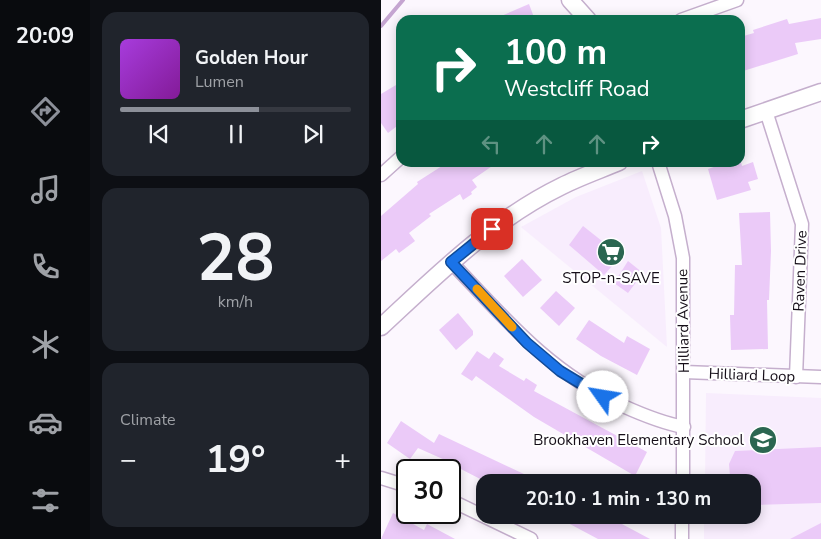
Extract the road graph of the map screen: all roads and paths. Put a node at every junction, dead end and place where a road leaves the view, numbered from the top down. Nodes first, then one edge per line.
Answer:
1 (570, 0) edge
2 (737, 0) edge
3 (584, 15) edge
4 (695, 15) edge
5 (821, 92) edge
6 (766, 111) junction
7 (745, 118) edge
8 (396, 162) edge
9 (607, 167) edge
10 (660, 167) edge
11 (381, 175) edge
12 (451, 262) junction
13 (381, 327) edge
14 (684, 372) junction
15 (796, 377) junction
16 (821, 377) edge
17 (684, 427) junction
18 (683, 474) edge
19 (381, 478) edge
20 (396, 483) edge
21 (461, 505) edge
22 (682, 524) edge
23 (531, 539) edge
24 (682, 539) edge

1 - 3 street
2 - 4 street
5 - 6 street
6 - 7 street
6 - 15 street, Raven Drive
8 - 11 street
9 - 12 street
10 - 14 street, Hilliard Avenue
12 - 13 street
12 - 17 street
14 - 15 street, Hilliard Loop
14 - 17 street, Hilliard Avenue
15 - 16 street, Hilliard Loop
17 - 18 street, Hilliard Avenue
19 - 20 street
21 - 23 street
22 - 24 street

